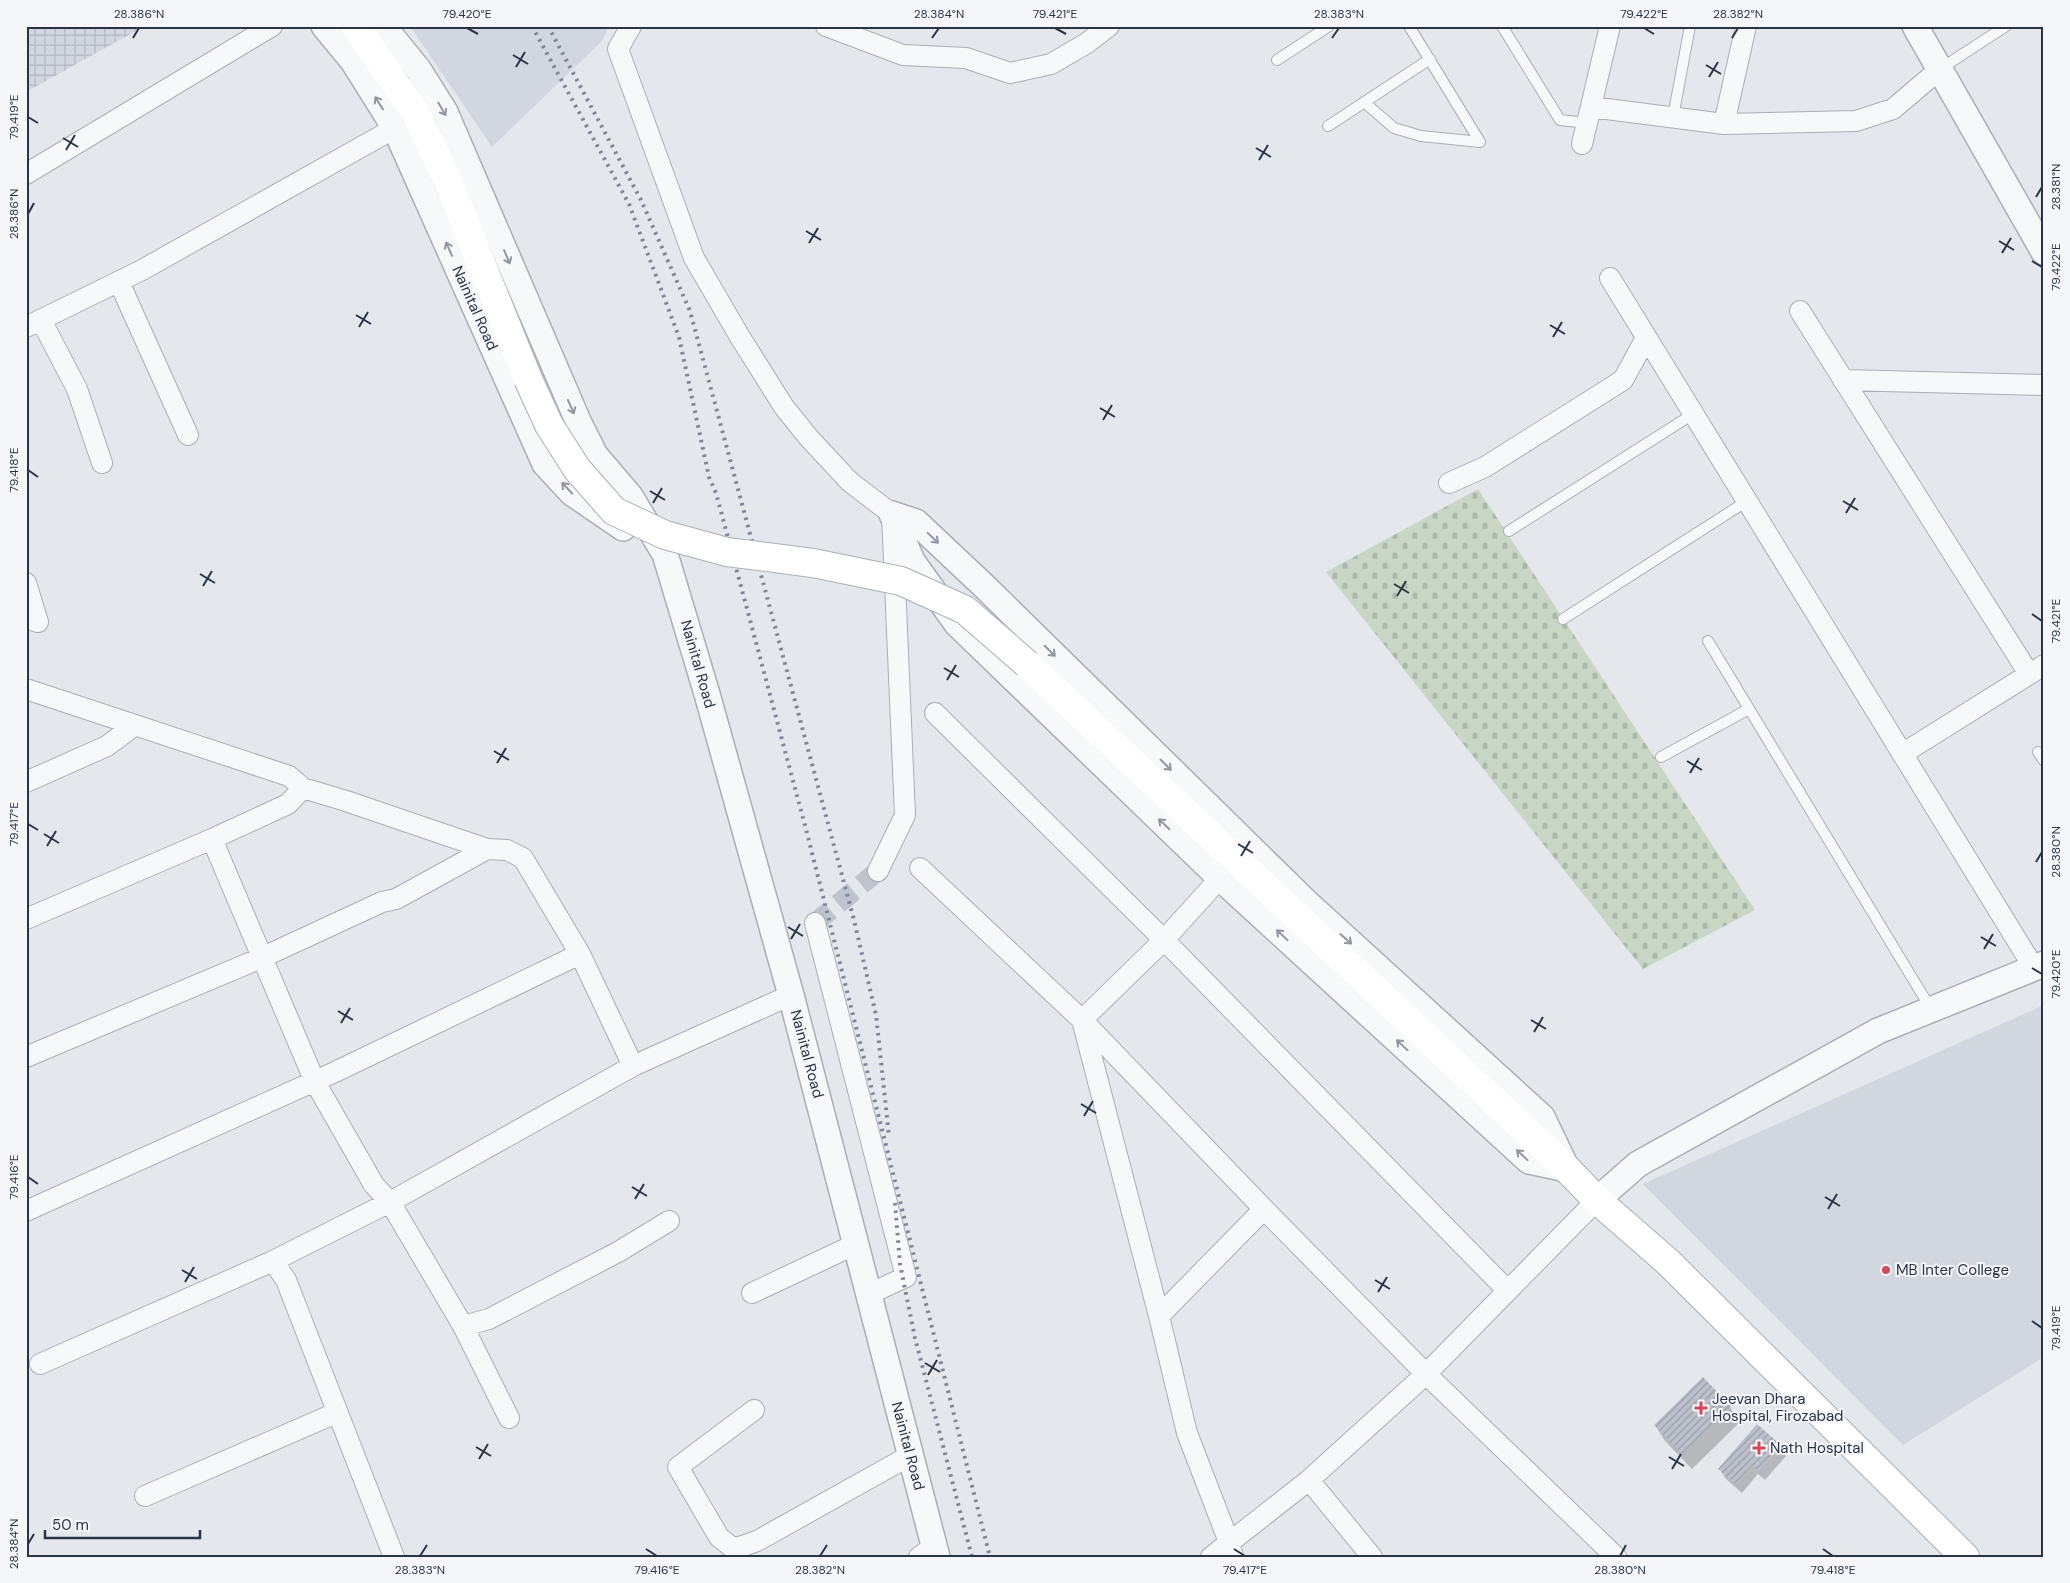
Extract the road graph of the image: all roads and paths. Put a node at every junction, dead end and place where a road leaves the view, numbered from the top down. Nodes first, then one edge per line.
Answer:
1 (272, 26) edge
2 (324, 26) edge
3 (356, 26) edge
4 (384, 26) edge
5 (630, 26) edge
6 (826, 26) edge
7 (1109, 26) edge
8 (1329, 26) edge
9 (1410, 26) edge
10 (1502, 26) edge
11 (1610, 26) edge
12 (1690, 26) edge
13 (1746, 26) edge
14 (1915, 26) edge
15 (2006, 26) edge
16 (1277, 60) dead end
17 (1430, 60) junction
18 (1940, 69) junction
19 (1364, 102) junction
20 (1589, 115) junction
21 (1673, 117) junction
22 (1724, 124) junction
23 (1328, 126) dead end
24 (394, 128) junction
25 (1582, 144) dead end
26 (26, 174) edge
27 (2044, 252) edge
28 (1610, 278) dead end
29 (119, 282) junction
30 (1800, 311) dead end
31 (34, 324) edge
32 (1646, 338) junction
33 (1843, 380) junction
34 (2044, 385) edge
35 (1693, 414) junction
36 (188, 435) dead end
37 (102, 463) dead end
38 (1449, 483) dead end
39 (630, 496) junction
40 (1747, 501) junction
41 (892, 514) junction
42 (605, 517) junction
43 (1508, 531) dead end
44 (665, 554) junction
45 (26, 583) edge
46 (26, 618) edge
47 (1563, 619) dead end
48 (1708, 641) dead end
49 (2036, 670) edge
50 (26, 689) edge
51 (1749, 709) junction
52 (935, 713) dead end
53 (135, 725) junction
54 (1902, 754) junction
55 (1661, 757) dead end
56 (26, 782) edge
57 (303, 788) junction
58 (212, 840) junction
59 (487, 849) junction
60 (920, 868) dead end
61 (878, 870) tunnel mouth
62 (1220, 878) junction
63 (26, 919) edge
64 (815, 923) dead end
65 (1164, 940) junction
66 (580, 954) junction
67 (261, 958) junction
68 (2039, 966) edge
69 (791, 995) junction
70 (1931, 1010) junction
71 (1082, 1020) junction
72 (26, 1057) edge
73 (633, 1066) junction
74 (315, 1082) junction
75 (1567, 1169) junction
76 (1598, 1200) junction
77 (390, 1202) junction
78 (1264, 1209) junction
79 (26, 1211) edge
80 (669, 1221) dead end
81 (856, 1244) junction
82 (273, 1261) junction
83 (1507, 1290) junction
84 (752, 1293) dead end
85 (869, 1294) junction
86 (1159, 1316) junction
87 (463, 1326) junction
88 (40, 1364) dead end
89 (1426, 1374) junction
90 (754, 1410) dead end
91 (336, 1413) junction
92 (509, 1418) dead end
93 (911, 1455) junction
94 (1309, 1480) junction
95 (145, 1496) dead end
96 (1231, 1549) edge
97 (930, 1553) edge
98 (1959, 1555) edge
99 (394, 1557) edge
100 (1211, 1557) edge
101 (1372, 1557) edge
102 (1616, 1557) edge

1 - 26 street
24 -> 2 street, Nainital Road
3 - 75 main road, Nainital Road, bridge
4 -> 39 street, Nainital Road
5 - 41 street
6 - 7 street
8 - 16 lane
9 - 17 lane
10 - 20 lane
11 - 20 street
12 - 21 lane
13 - 22 street
14 - 18 street
15 - 18 lane
17 - 19 lane
17 - 19 lane
18 - 22 street
18 - 27 street
19 - 23 lane
20 - 21 street
20 - 25 street
21 - 22 street
24 - 29 street
42 -> 24 street, Nainital Road
28 - 32 street
29 - 31 street
29 - 36 street
30 - 33 street
31 - 37 street
32 - 35 street
32 - 38 street
33 - 34 street
33 - 49 street
35 - 40 street
35 - 43 lane
39 - 42 street
39 - 44 street, Nainital Road
40 - 47 lane
40 - 54 street
41 - 61 street
62 -> 41 street
41 -> 75 street
42 - 44 street, Nainital Road
44 - 69 street, Nainital Road
45 - 46 street
48 - 51 lane
49 - 54 street
50 - 53 street
51 - 55 lane
51 - 70 lane
52 - 65 street
53 - 56 street
53 - 57 street
54 - 68 street
57 - 58 street
57 - 59 street
58 - 63 street
58 - 67 street
59 - 66 street
59 - 67 street
60 - 71 street
62 - 65 street
75 -> 62 street
64 - 85 street
65 - 71 street
65 - 83 street
66 - 73 street
66 - 74 street
67 - 72 street
67 - 74 street
68 - 70 street
69 - 73 street
69 - 81 street, Nainital Road
70 - 76 street
71 - 78 street
71 - 86 street
73 - 77 street
74 - 77 street
74 - 79 street
75 - 76 main road, Nainital Road
76 - 83 street
76 - 98 main road, Nainital Road
77 - 82 street
77 - 87 street
78 - 86 street
78 - 89 street
80 - 87 street
81 - 84 street
81 - 85 street, Nainital Road
82 - 88 street
82 - 91 street
83 - 89 street
85 - 93 street, Nainital Road
86 - 96 street
87 - 92 street
89 - 94 street
89 - 102 street
90 - 93 street
91 - 95 street
91 - 99 street
93 - 97 street, Nainital Road
94 - 96 street
94 - 101 street
96 - 100 street

